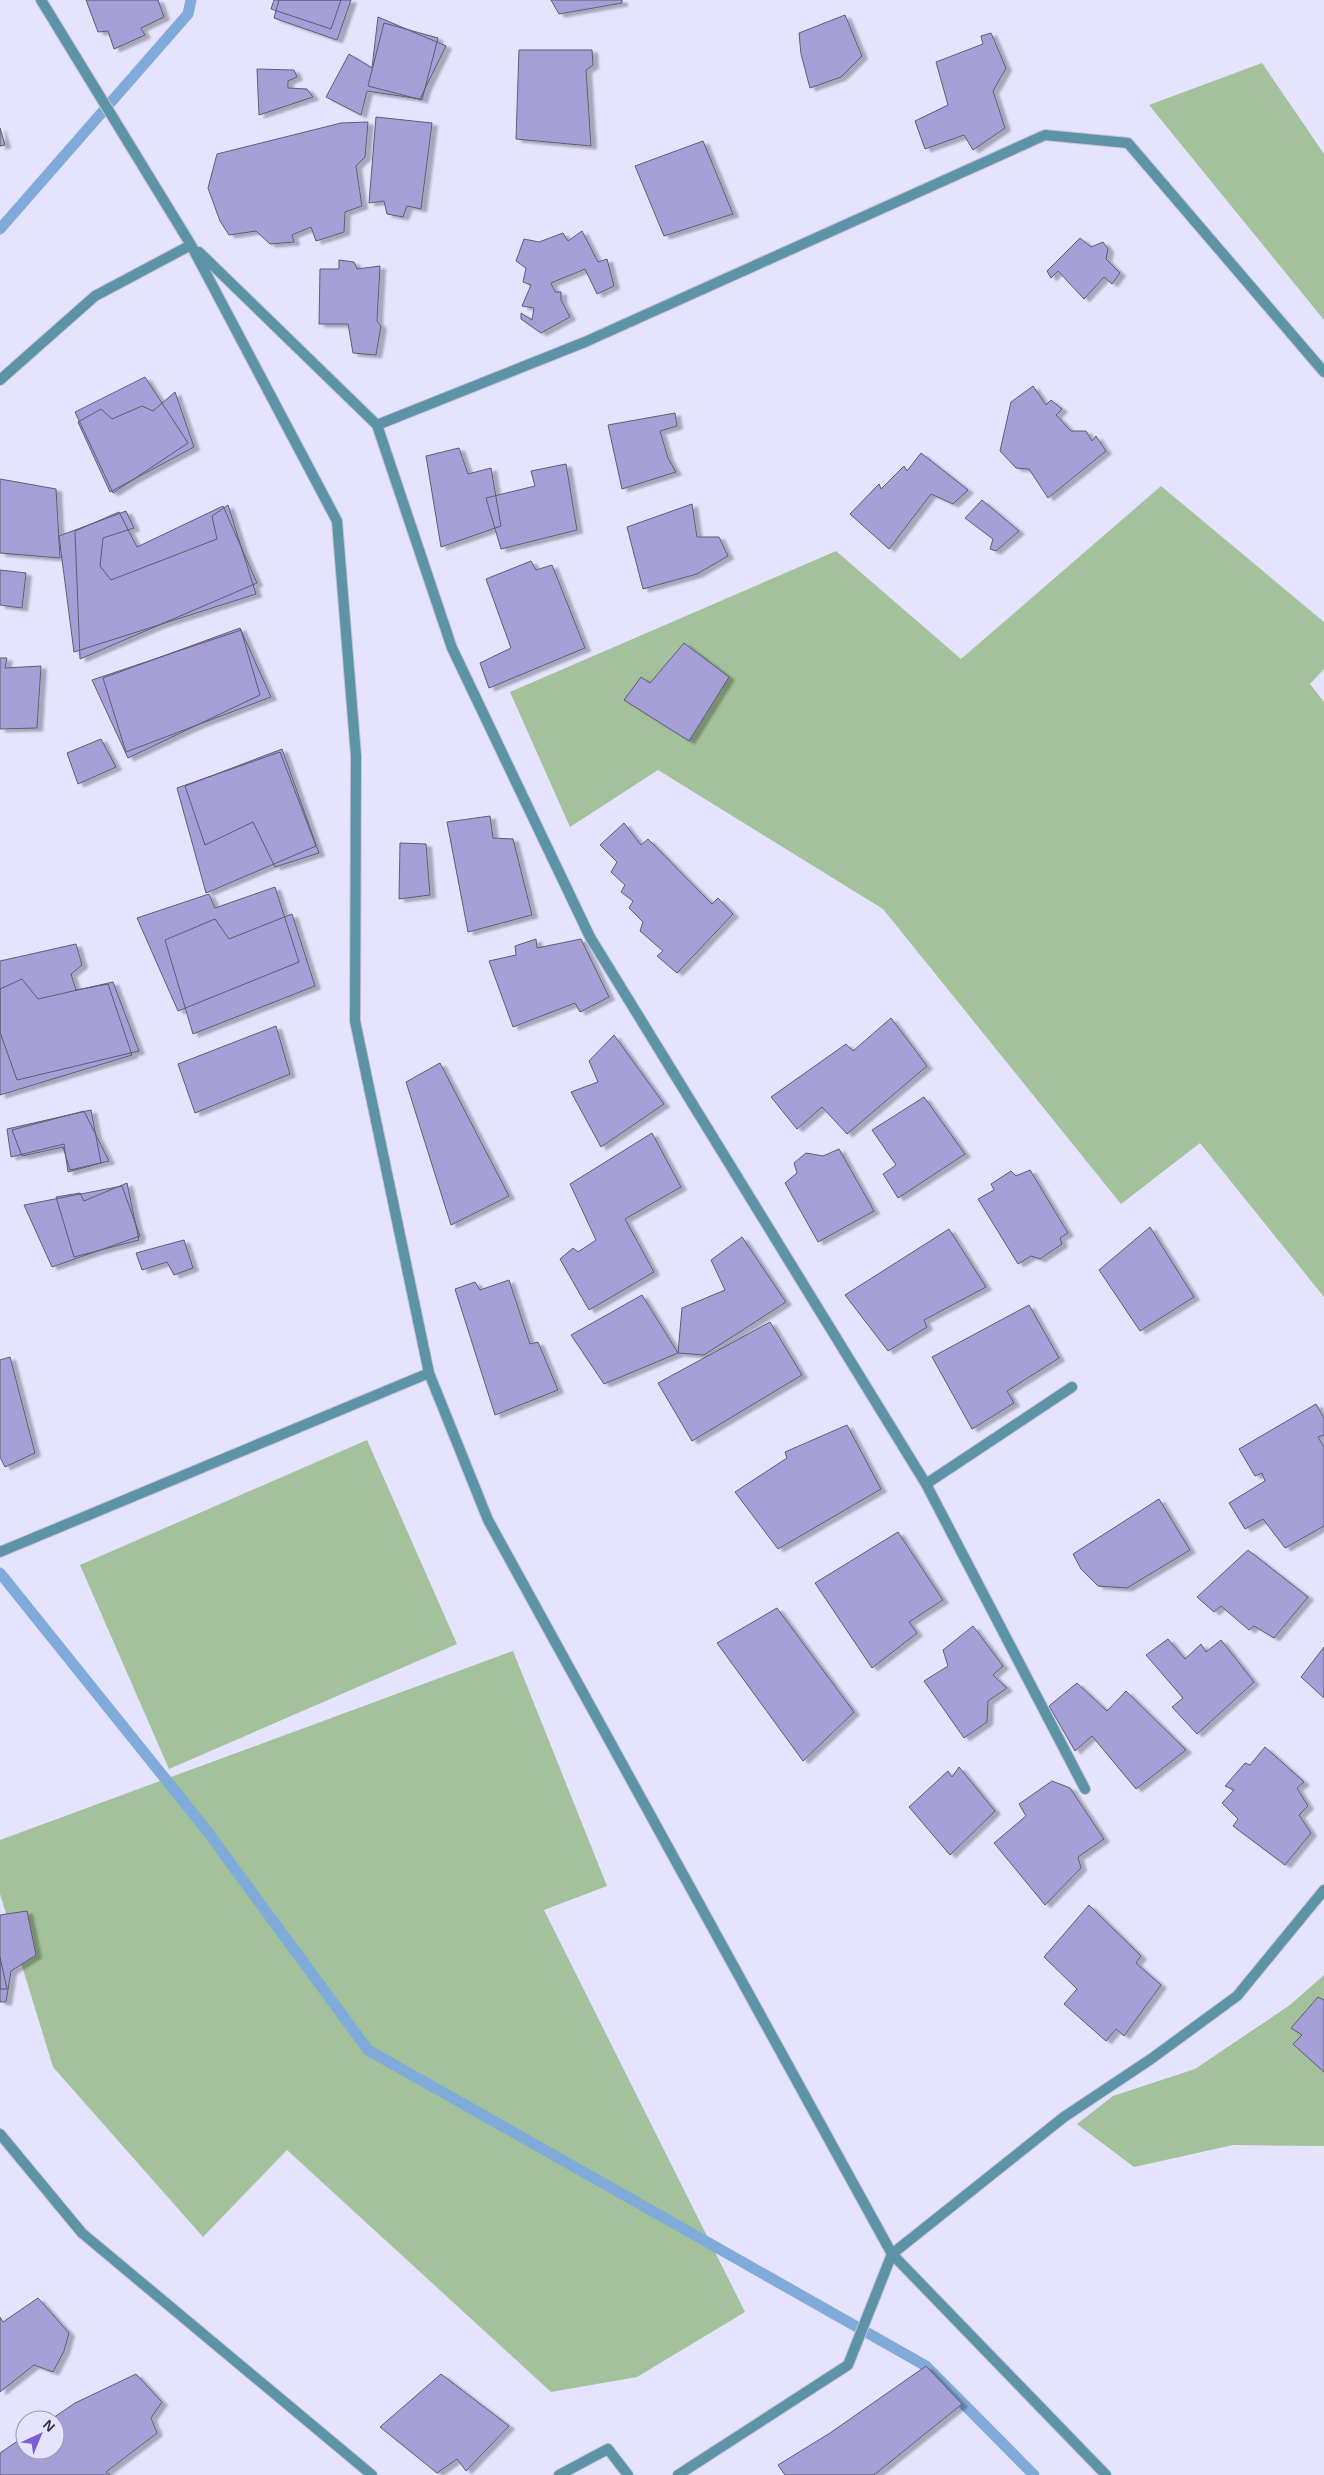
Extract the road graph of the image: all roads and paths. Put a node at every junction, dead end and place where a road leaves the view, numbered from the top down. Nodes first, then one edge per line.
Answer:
1 (41, 0) edge
2 (191, 245) junction
3 (1324, 372) edge
4 (0, 380) edge
5 (377, 425) junction
6 (429, 1373) junction
7 (1072, 1387) dead end
8 (926, 1484) junction
9 (0, 1552) edge
10 (1085, 1788) dead end
11 (1324, 1890) edge
12 (0, 2134) edge
13 (892, 2254) junction
14 (372, 2475) edge
15 (559, 2475) edge
16 (628, 2475) edge
17 (678, 2475) edge
18 (1106, 2475) edge

1 - 2 street
2 - 4 street
2 - 5 street
2 - 6 street
3 - 5 street
5 - 8 street
6 - 9 street
6 - 13 street
7 - 8 street
8 - 10 street
11 - 13 street
12 - 14 street
13 - 17 street
13 - 18 street
15 - 16 street

